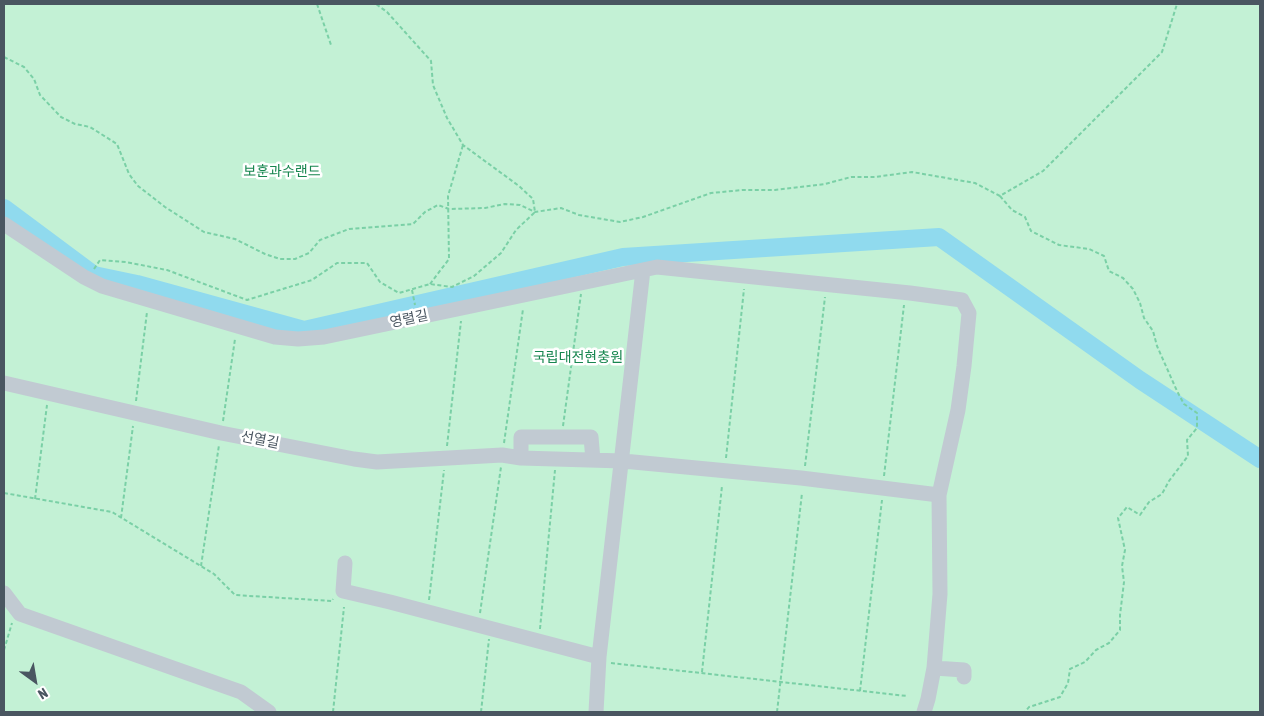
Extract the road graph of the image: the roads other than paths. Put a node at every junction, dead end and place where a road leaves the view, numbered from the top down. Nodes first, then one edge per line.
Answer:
1 (4, 224) edge
2 (643, 270) junction
3 (4, 383) edge
4 (521, 458) junction
5 (593, 460) junction
6 (623, 461) junction
7 (939, 495) junction
8 (345, 563) dead end
9 (4, 593) edge
10 (604, 660) junction
11 (934, 668) junction
12 (964, 677) dead end
13 (267, 712) edge
14 (596, 712) edge
15 (924, 712) edge

1 - 2 lane, 영렬길
2 - 6 lane
2 - 7 lane, 영렬길
3 - 4 lane, 선열길
4 - 5 lane
4 - 5 lane
5 - 6 lane
6 - 7 lane
6 - 10 lane
7 - 11 lane
8 - 10 lane
9 - 13 lane
10 - 14 lane
11 - 12 lane
11 - 15 lane

